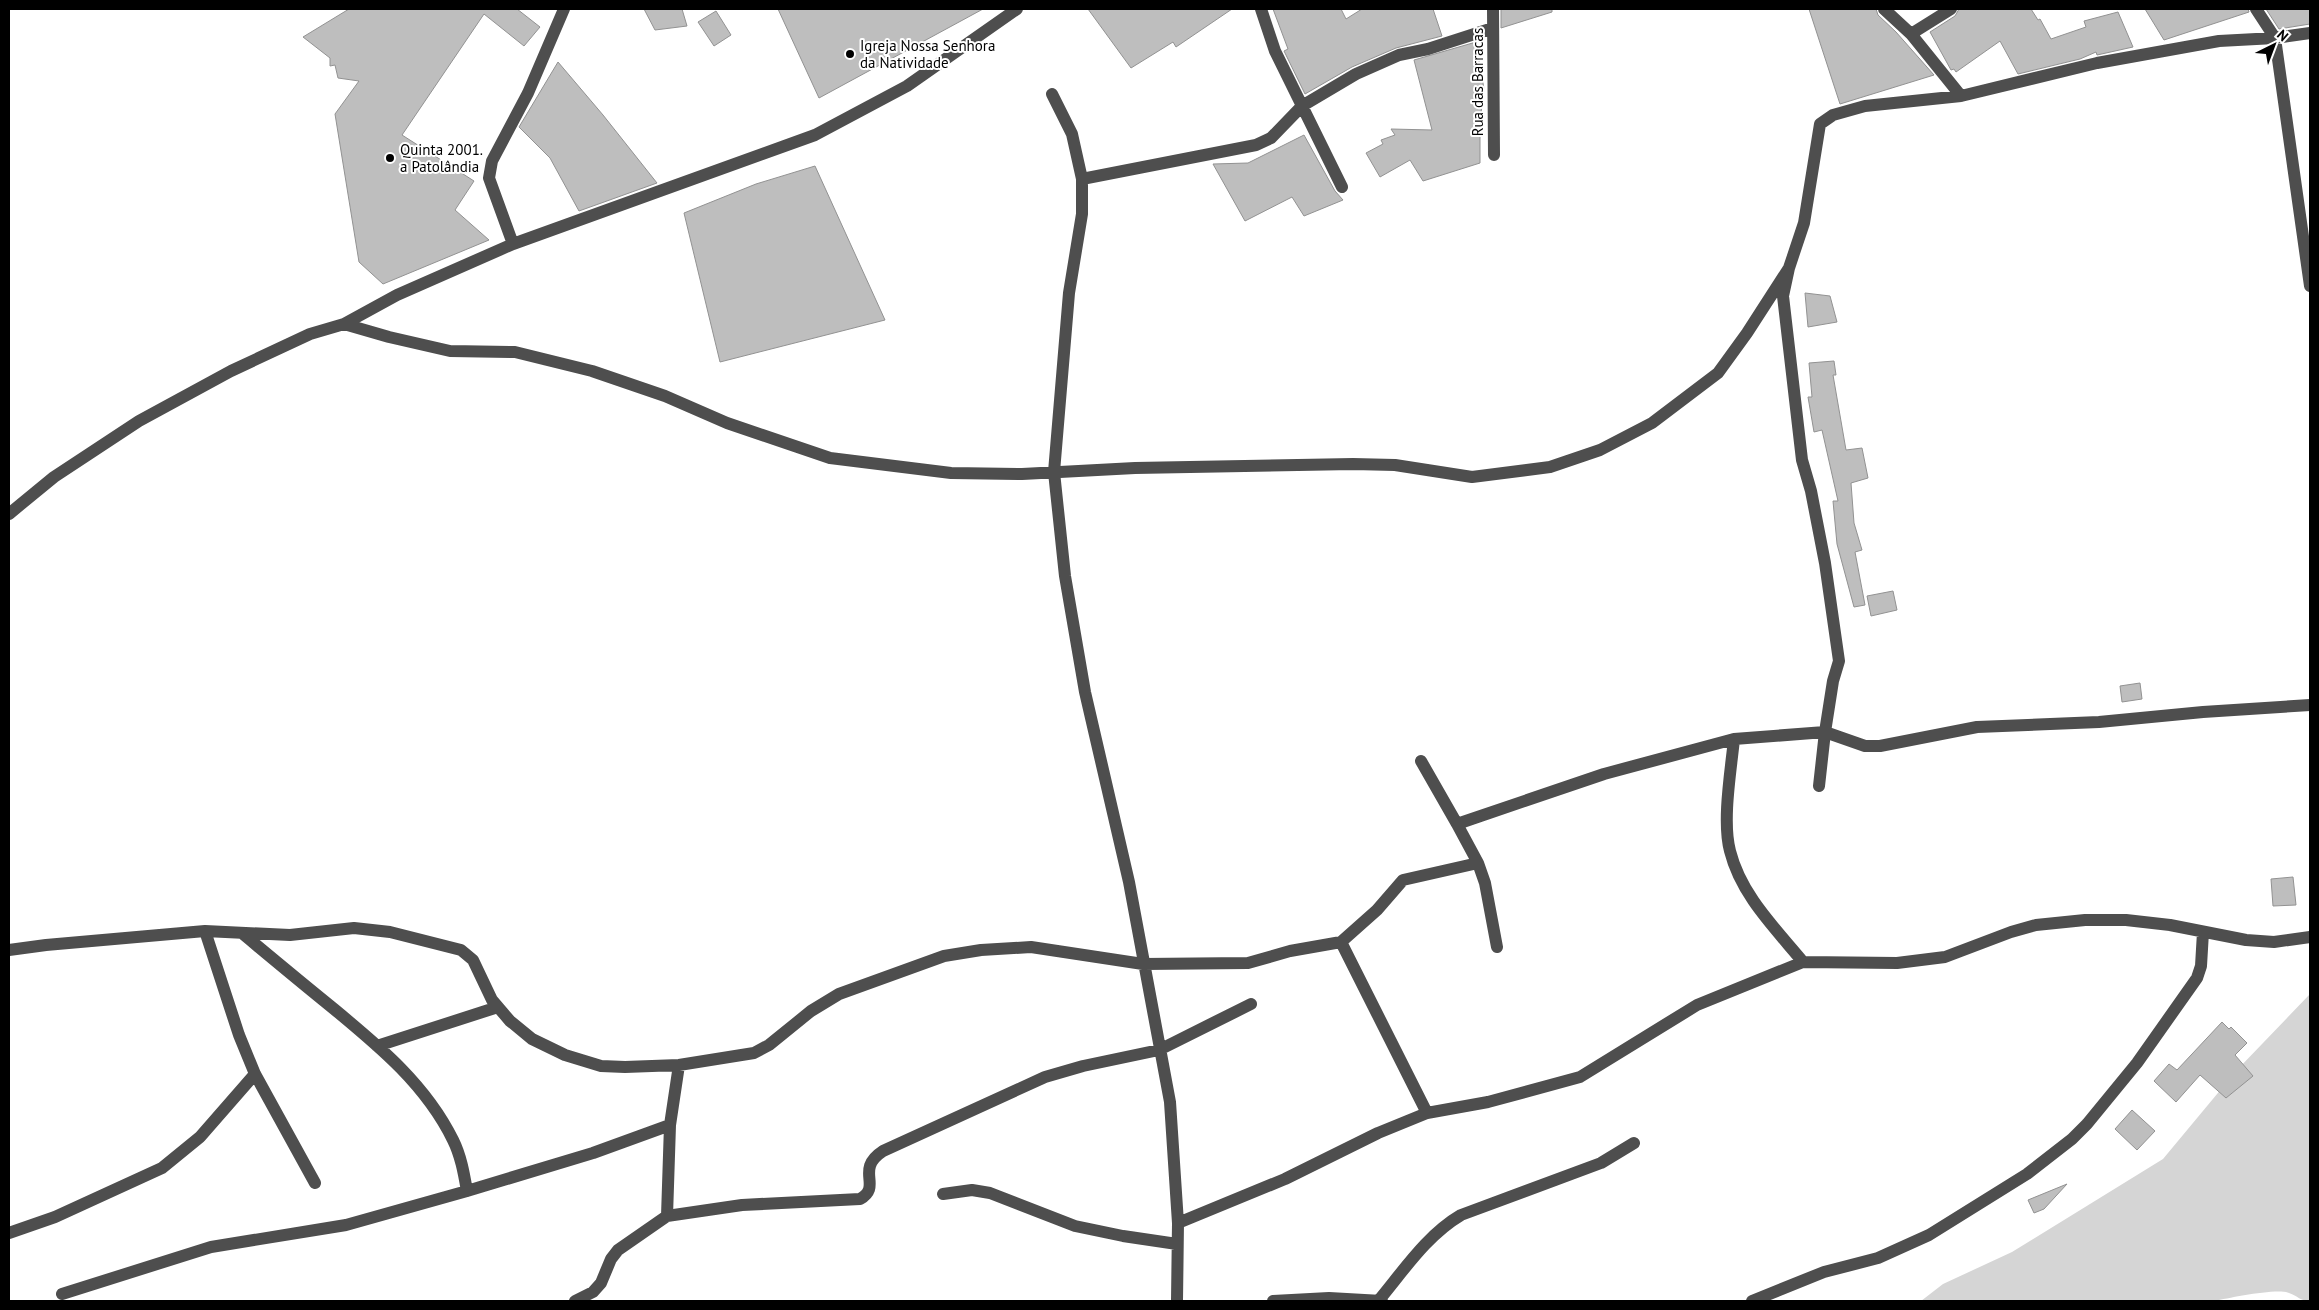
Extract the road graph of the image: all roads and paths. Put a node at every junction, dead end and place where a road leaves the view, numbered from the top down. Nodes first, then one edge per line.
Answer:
1 (564, 9) edge
2 (1017, 9) edge
3 (1260, 9) edge
4 (1494, 9) edge
5 (1884, 9) edge
6 (1951, 9) edge
7 (2256, 9) edge
8 (1493, 28) junction
9 (2310, 33) edge
10 (1911, 34) junction
11 (2275, 38) junction
12 (1052, 94) dead end
13 (1961, 96) junction
14 (1302, 106) junction
15 (1494, 155) dead end
16 (1082, 179) junction
17 (1342, 187) dead end
18 (513, 244) junction
19 (1789, 268) junction
20 (2310, 286) edge
21 (344, 324) junction
22 (1054, 472) junction
23 (9, 514) edge
24 (2310, 705) edge
25 (1825, 732) junction
26 (1734, 739) junction
27 (1421, 761) dead end
28 (1819, 786) dead end
29 (1457, 824) junction
30 (1478, 863) junction
31 (205, 931) junction
32 (2204, 932) junction
33 (243, 934) junction
34 (2310, 937) edge
35 (1341, 942) junction
36 (1497, 947) dead end
37 (9, 950) edge
38 (1803, 962) junction
39 (1143, 964) junction
40 (1251, 1004) dead end
41 (498, 1007) junction
42 (377, 1046) junction
43 (1159, 1050) junction
44 (679, 1065) junction
45 (256, 1074) junction
46 (1427, 1113) junction
47 (670, 1125) junction
48 (1634, 1143) dead end
49 (315, 1183) dead end
50 (468, 1191) junction
51 (943, 1194) dead end
52 (667, 1216) junction
53 (1178, 1223) junction
54 (9, 1233) edge
55 (1177, 1244) junction
56 (62, 1294) dead end
57 (575, 1301) edge
58 (1177, 1301) edge
59 (1273, 1301) edge
60 (1380, 1301) edge
61 (1752, 1301) edge

1 - 18 street
2 - 18 street
3 - 14 street
4 - 8 street, Rua das Barracas
5 - 10 street
6 - 10 street
7 - 11 street
8 - 14 street
8 - 15 street, Rua das Barracas
9 - 11 street
10 - 13 street
11 - 13 street
11 - 20 street
12 - 16 street
13 - 19 street
14 - 16 street
14 - 17 street
16 - 22 street
18 - 21 street
19 - 22 street
19 - 25 street
21 - 22 street
21 - 23 street
22 - 39 street
24 - 25 street
25 - 26 street
25 - 28 street
26 - 29 street
26 - 38 street
27 - 29 street
29 - 30 street
30 - 35 street
30 - 36 street
31 - 33 street
31 - 37 street
31 - 45 street
32 - 34 street
32 - 38 street
32 - 61 street
33 - 41 street
33 - 42 street
35 - 39 street
35 - 46 street
38 - 46 street
39 - 43 street
39 - 44 street
40 - 43 street
41 - 42 street
41 - 44 street
42 - 50 street
43 - 52 street
43 - 53 street
44 - 47 street
45 - 49 street
45 - 54 street
46 - 53 street
47 - 50 street
47 - 52 street
48 - 60 street
50 - 56 street
51 - 55 street
52 - 57 street
53 - 55 street
55 - 58 street
59 - 60 street

